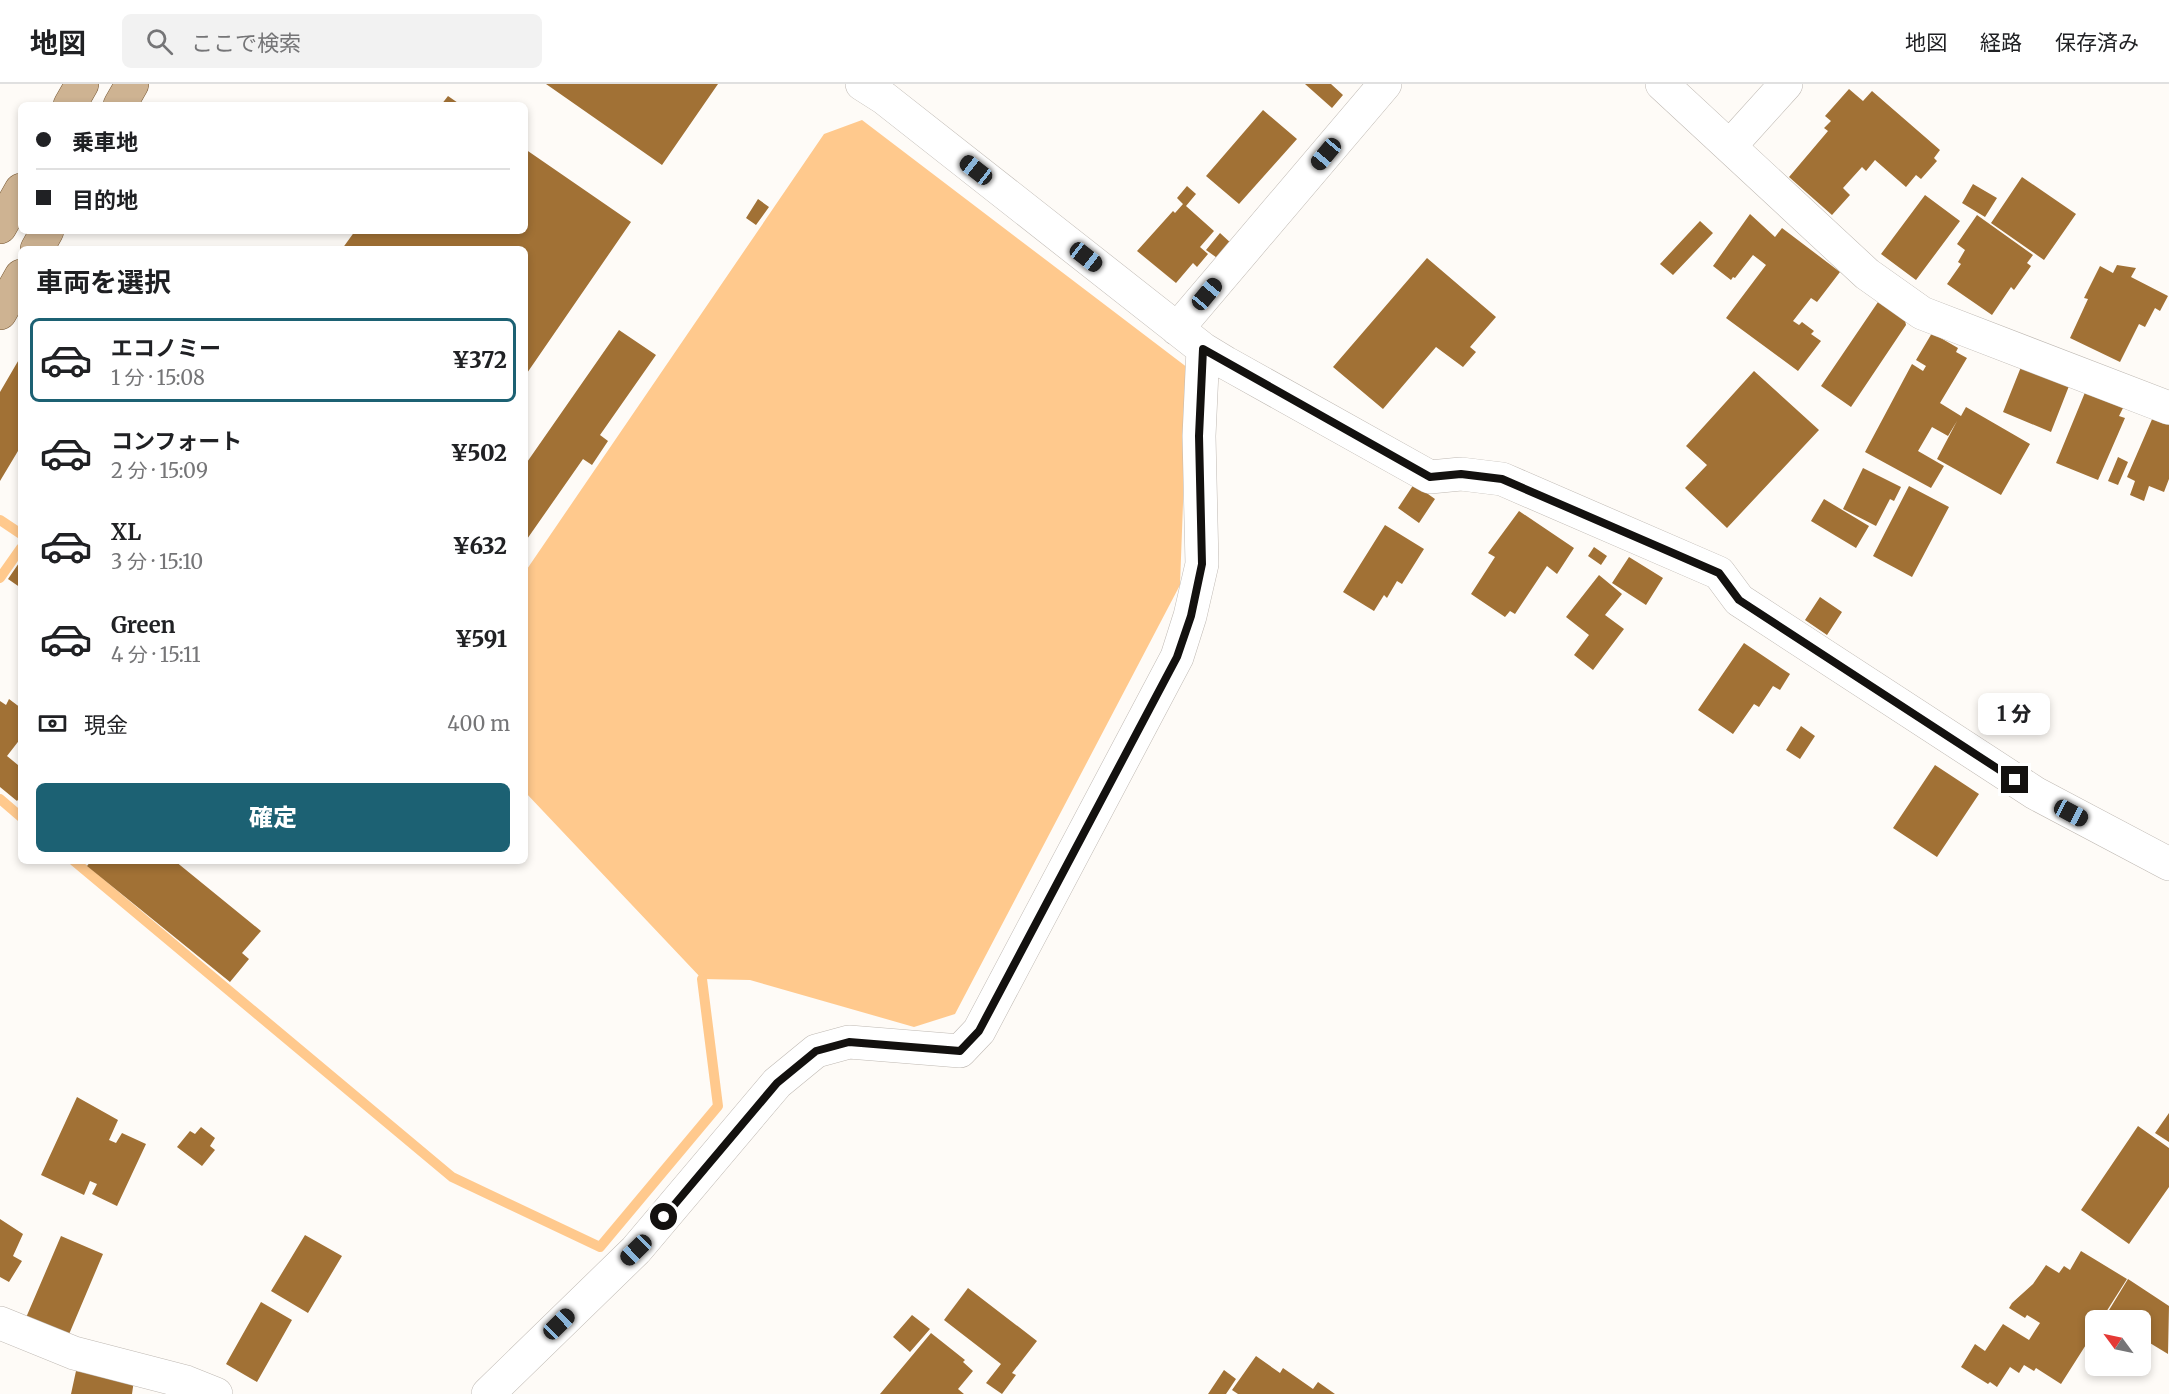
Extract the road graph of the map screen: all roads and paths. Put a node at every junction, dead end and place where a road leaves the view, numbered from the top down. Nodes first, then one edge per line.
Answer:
1 (82, 84) edge
2 (132, 84) edge
3 (862, 84) edge
4 (1385, 84) edge
5 (1662, 84) edge
6 (1786, 84) edge
7 (72, 102) edge
8 (122, 102) edge
9 (1730, 146) junction
10 (18, 195) edge
11 (0, 227) edge
12 (18, 281) edge
13 (0, 313) edge
14 (1177, 329) junction
15 (1203, 349) junction
16 (2169, 408) edge
17 (2169, 864) edge
18 (0, 1323) edge
19 (216, 1394) edge
20 (488, 1394) edge

1 - 7 main road
2 - 8 main road
3 - 14 street
4 - 14 street
5 - 9 street
6 - 9 street
9 - 16 street
10 - 11 main road
12 - 13 main road
14 - 15 street
15 - 17 street
15 - 20 street
18 - 19 street

